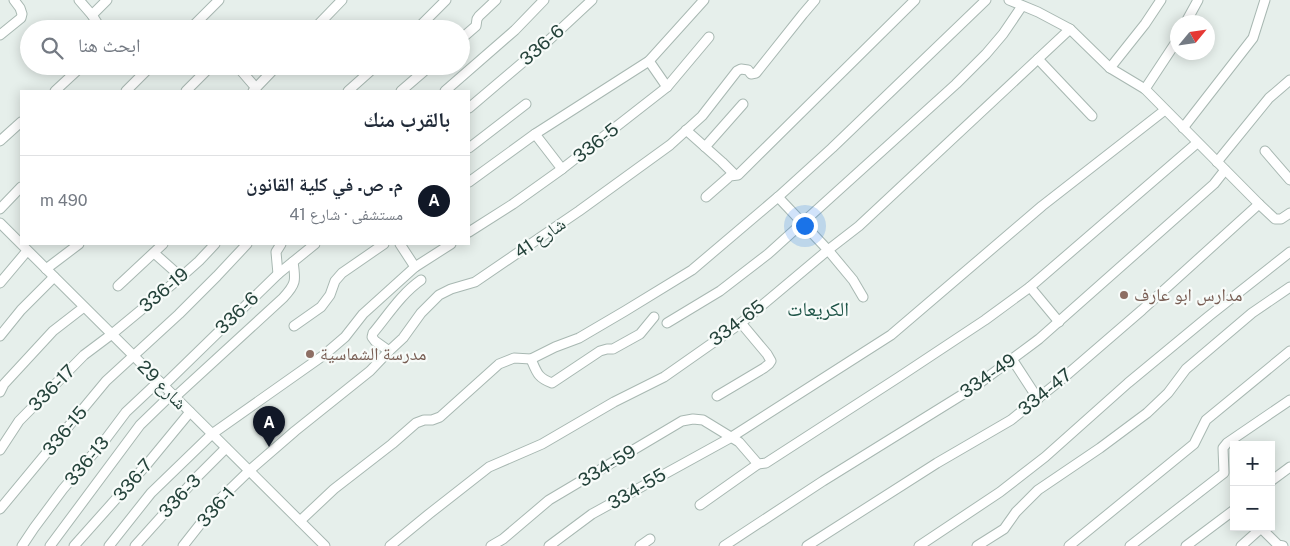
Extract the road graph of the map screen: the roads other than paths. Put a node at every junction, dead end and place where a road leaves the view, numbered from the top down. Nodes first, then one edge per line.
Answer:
1 (14, 0) edge
2 (79, 0) edge
3 (107, 0) edge
4 (219, 0) edge
5 (342, 0) edge
6 (446, 0) edge
7 (496, 0) edge
8 (544, 0) edge
9 (592, 0) edge
10 (704, 0) edge
11 (815, 0) edge
12 (915, 0) edge
13 (986, 0) edge
14 (1009, 0) edge
15 (1161, 0) edge
16 (1198, 0) edge
17 (1265, 0) edge
18 (1022, 6) junction
19 (92, 15) junction
20 (1190, 15) edge
21 (95, 20) edge
22 (199, 20) edge
23 (323, 20) edge
24 (426, 20) edge
25 (1070, 29) junction
26 (470, 31) edge
27 (0, 35) edge
28 (709, 37) dead end
29 (1170, 51) edge
30 (1038, 59) junction
31 (649, 61) junction
32 (1110, 68) junction
33 (470, 69) edge
34 (72, 75) edge
35 (142, 75) edge
36 (201, 75) edge
37 (243, 75) edge
38 (268, 75) edge
39 (366, 75) edge
40 (420, 75) edge
41 (463, 75) edge
42 (1290, 80) edge
43 (667, 87) junction
44 (1145, 89) junction
45 (56, 90) edge
46 (127, 90) edge
47 (187, 90) edge
48 (254, 90) edge
49 (349, 90) edge
50 (402, 90) edge
51 (446, 90) edge
52 (526, 104) dead end
53 (743, 104) dead end
54 (470, 107) edge
55 (1165, 110) junction
56 (1092, 116) dead end
57 (20, 123) edge
58 (1182, 128) junction
59 (686, 130) junction
60 (535, 134) junction
61 (0, 141) edge
62 (1197, 143) junction
63 (470, 147) edge
64 (705, 147) junction
65 (1265, 152) dead end
66 (1217, 162) junction
67 (562, 169) junction
68 (1225, 170) junction
69 (734, 174) junction
70 (1290, 180) edge
71 (470, 181) edge
72 (20, 188) edge
73 (706, 197) dead end
74 (778, 197) junction
75 (1259, 204) junction
76 (0, 209) edge
77 (1290, 213) edge
78 (802, 222) junction
79 (1, 225) edge
80 (470, 231) edge
81 (18, 235) edge
82 (24, 245) edge
83 (78, 245) edge
84 (163, 245) edge
85 (214, 245) edge
86 (246, 245) edge
87 (280, 245) edge
88 (314, 245) edge
89 (383, 245) edge
90 (401, 245) edge
91 (449, 245) edge
92 (27, 250) junction
93 (828, 250) junction
94 (1290, 252) edge
95 (154, 253) junction
96 (293, 262) junction
97 (415, 267) junction
98 (46, 269) junction
99 (278, 274) junction
100 (180, 276) junction
101 (54, 277) junction
102 (421, 280) dead end
103 (0, 283) edge
104 (118, 286) dead end
105 (1030, 287) junction
106 (1290, 287) edge
107 (863, 298) dead end
108 (84, 306) junction
109 (654, 317) dead end
110 (1059, 322) junction
111 (667, 323) dead end
112 (740, 323) junction
113 (294, 326) dead end
114 (112, 334) junction
115 (0, 336) edge
116 (389, 351) junction
117 (1290, 351) edge
118 (134, 357) junction
119 (1012, 359) junction
120 (530, 360) junction
121 (161, 383) junction
122 (0, 392) edge
123 (173, 396) junction
124 (717, 396) dead end
125 (1038, 399) junction
126 (1290, 400) edge
127 (190, 412) junction
128 (212, 434) junction
129 (730, 438) junction
130 (226, 448) junction
131 (0, 450) edge
132 (758, 464) junction
133 (1290, 467) edge
134 (250, 470) junction
135 (1275, 478) edge
136 (700, 506) dead end
137 (0, 509) edge
138 (1230, 513) edge
139 (300, 521) junction
140 (650, 539) dead end
141 (22, 546) edge
142 (50, 546) edge
143 (74, 546) edge
144 (109, 546) edge
145 (135, 546) edge
146 (184, 546) edge
147 (325, 546) edge
148 (390, 546) edge
149 (491, 546) edge
150 (549, 546) edge
151 (640, 546) edge
152 (724, 546) edge
153 (807, 546) edge
154 (919, 546) edge
155 (976, 546) edge
156 (1069, 546) edge
157 (1130, 546) edge
158 (1186, 546) edge
159 (1241, 546) edge
160 (1283, 546) edge

1 - 27 street
2 - 19 street
3 - 19 street
4 - 22 street
5 - 23 street
6 - 24 street
7 - 26 street
8 - 33 street
9 - 54 street, 336-6
10 - 31 street
11 - 59 street, شارع 41
12 - 69 street
13 - 74 street
14 - 18 street
15 - 32 street
16 - 20 street
17 - 58 street
18 - 25 street
18 - 78 street
19 - 21 street
25 - 30 street, 334-65
25 - 32 street
28 - 43 street, 336-5
29 - 44 street
30 - 56 street
30 - 93 street, 334-65
31 - 43 street
31 - 60 street
32 - 44 street
34 - 45 street
35 - 46 street
36 - 47 street
37 - 48 street
38 - 48 street
39 - 49 street
40 - 50 street
41 - 51 street
42 - 66 street
43 - 67 street, 336-5
44 - 55 street
52 - 63 street
53 - 64 street
55 - 58 street
55 - 129 street, 334-55
57 - 61 street
58 - 62 street
59 - 64 street
59 - 116 street, شارع 41
60 - 67 street
60 - 71 street
62 - 66 street
62 - 105 street
64 - 69 street
65 - 70 street
66 - 68 street
67 - 80 street, 336-5
68 - 75 street
68 - 110 street, 334-49
69 - 73 street
72 - 76 street
74 - 78 street
74 - 120 street
75 - 77 street
75 - 125 street, 334-47
78 - 93 street
78 - 111 street
79 - 81 street, شارع 29
82 - 92 street, شارع 29
83 - 98 street
84 - 95 street
85 - 100 street, 336-19
86 - 118 street, 336-15
87 - 99 street
88 - 96 street, 336-6
89 - 113 street
90 - 97 street
91 - 97 street
92 - 98 street, شارع 29
92 - 103 street
93 - 107 street
93 - 112 street, 334-65
94 - 154 street
95 - 100 street
95 - 104 street
96 - 99 street, 336-6
96 - 123 street
97 - 128 street
98 - 101 street, شارع 29
99 - 121 street, 336-6
100 - 114 street, 336-19
101 - 108 street, شارع 29
101 - 115 street
102 - 116 street
105 - 110 street
105 - 132 street
106 - 155 street
108 - 114 street, شارع 29
108 - 122 street
109 - 120 street
110 - 119 street, 334-49
112 - 124 street
112 - 148 street, 334-65
114 - 118 street, شارع 29
114 - 131 street, 336-17
116 - 134 street, شارع 41
117 - 156 street
118 - 121 street, شارع 29
118 - 137 street, 336-15
119 - 125 street
119 - 152 street, 334-49
120 - 139 street
121 - 123 street, شارع 29
121 - 141 street, 336-13
123 - 127 street, شارع 29
123 - 142 street
125 - 153 street, 334-47
126 - 157 street
127 - 128 street, شارع 29
127 - 143 street, 336-7
128 - 130 street, شارع 29
128 - 144 street, 336-7
129 - 132 street, 334-59
129 - 149 street, 334-59
129 - 150 street, 334-55
130 - 134 street, شارع 29
130 - 145 street, 336-3
132 - 136 street
133 - 135 street
134 - 139 street, شارع 29
134 - 146 street, 336-1
138 - 158 street
139 - 147 street, شارع 29
140 - 151 street
159 - 160 street

